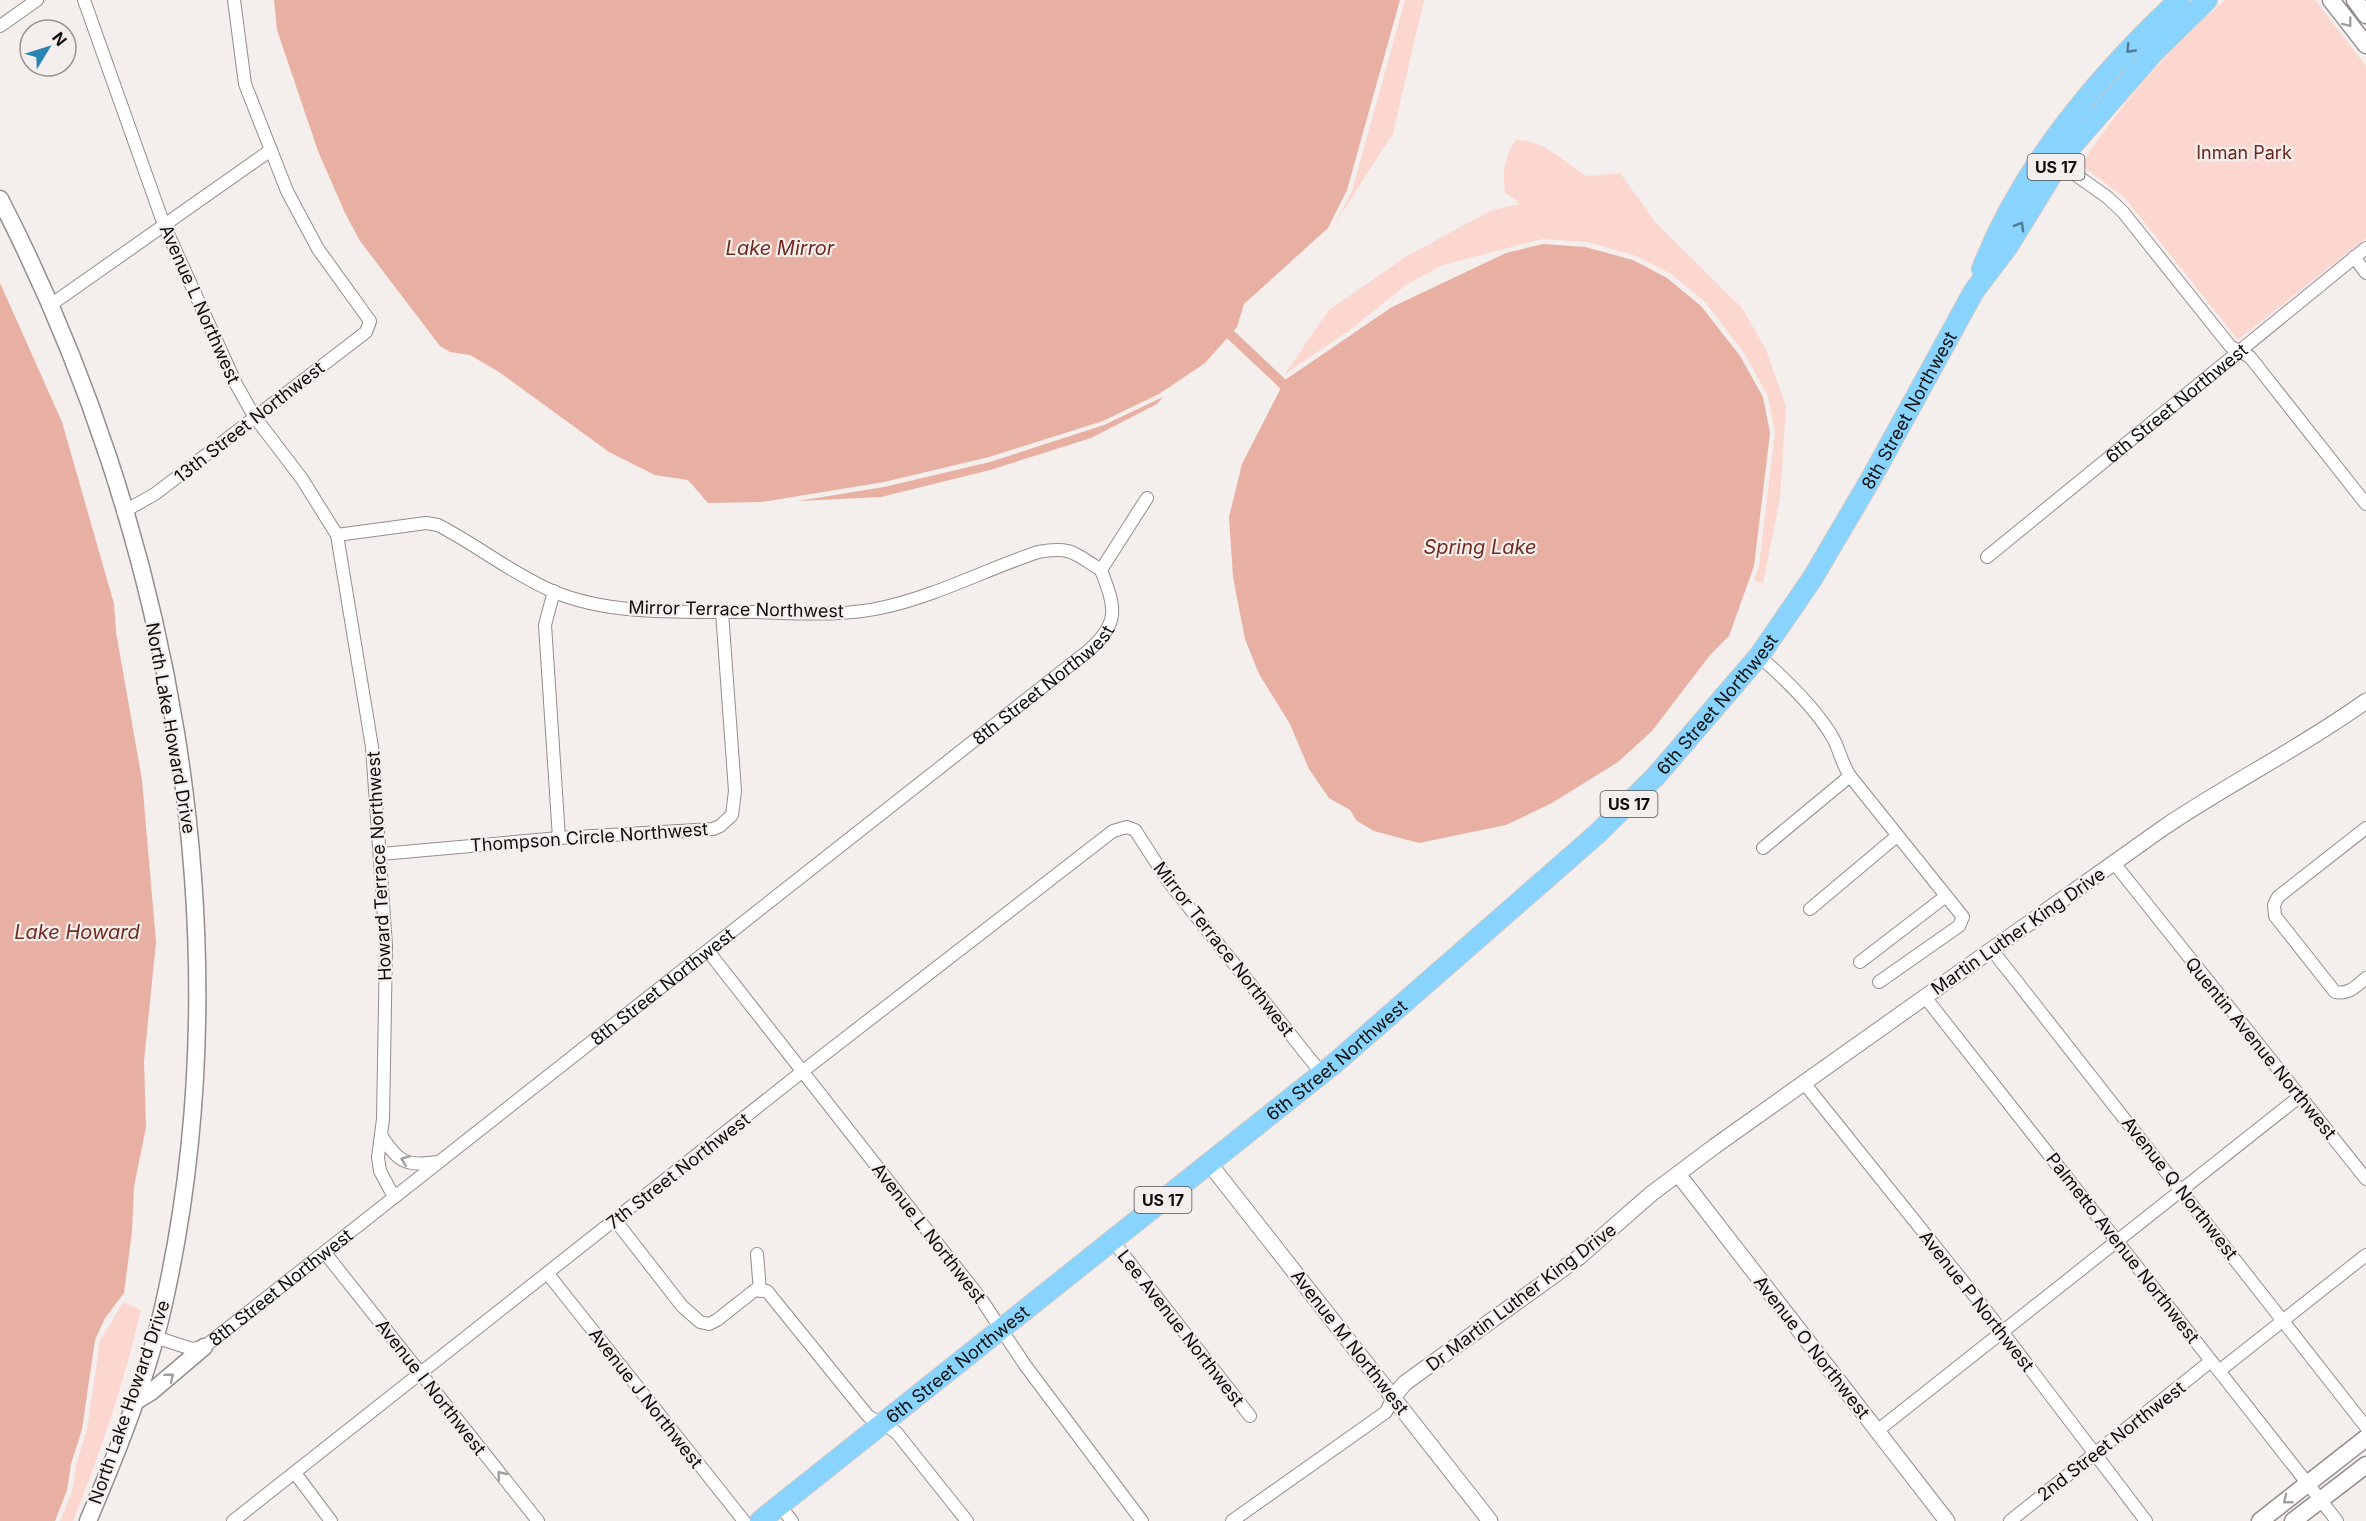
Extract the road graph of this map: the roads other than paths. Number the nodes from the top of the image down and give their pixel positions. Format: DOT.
graph roads {
  1 [pos="37,0"];
  2 [pos="84,0"];
  3 [pos="234,0"];
  4 [pos="2179,0"];
  5 [pos="2207,0"];
  6 [pos="2331,0"];
  7 [pos="2355,0"];
  8 [pos="2366,15"];
  9 [pos="0,26"];
  10 [pos="2366,45"];
  11 [pos="2104,77"];
  12 [pos="271,150"];
  13 [pos="2061,159"];
  14 [pos="0,199"];
  15 [pos="164,225"];
  16 [pos="2366,248"];
  17 [pos="2354,257"];
  18 [pos="2366,273"];
  19 [pos="1974,291"];
  20 [pos="49,306"];
  21 [pos="2240,351"];
  22 [pos="254,416"];
  23 [pos="1146,498"];
  24 [pos="2366,504"];
  25 [pos="123,512"];
  26 [pos="1843,528"];
  27 [pos="337,535"];
  28 [pos="1987,557"];
  29 [pos="1101,570"];
  30 [pos="554,591"];
  31 [pos="722,612"];
  32 [pos="1759,656"];
  33 [pos="2366,701"];
  34 [pos="1850,776"];
  35 [pos="1127,827"];
  36 [pos="2366,828"];
  37 [pos="1897,836"];
  38 [pos="559,838"];
  39 [pos="1763,848"];
  40 [pos="381,854"];
  41 [pos="2114,863"];
  42 [pos="1946,897"];
  43 [pos="1810,909"];
  44 [pos="1992,950"];
  45 [pos="708,951"];
  46 [pos="1860,962"];
  47 [pos="2366,978"];
  48 [pos="1879,982"];
  49 [pos="1925,997"];
  50 [pos="803,1071"];
  51 [pos="1322,1074"];
  52 [pos="1804,1083"];
  53 [pos="2299,1097"];
  54 [pos="381,1136"];
  55 [pos="439,1162"];
  56 [pos="1209,1163"];
  57 [pos="1677,1174"];
  58 [pos="2366,1179"];
  59 [pos="2180,1190"];
  60 [pos="394,1197"];
  61 [pos="615,1220"];
  62 [pos="1112,1240"];
  63 [pos="2117,1240"];
  64 [pos="325,1253"];
  65 [pos="757,1254"];
  66 [pos="2366,1255"];
  67 [pos="548,1274"];
  68 [pos="760,1291"];
  69 [pos="2283,1320"];
  70 [pos="1001,1329"];
  71 [pos="2002,1331"];
  72 [pos="155,1337"];
  73 [pos="204,1347"];
  74 [pos="2215,1366"];
  75 [pos="422,1374"];
  76 [pos="1393,1397"];
  77 [pos="133,1403"];
  78 [pos="1250,1416"];
  79 [pos="883,1423"];
  80 [pos="2366,1427"];
  81 [pos="1877,1431"];
  82 [pos="2366,1438"];
  83 [pos="2095,1455"];
  84 [pos="2366,1465"];
  85 [pos="295,1473"];
  86 [pos="2308,1484"];
  87 [pos="2320,1500"];
  88 [pos="779,1505"];
  89 [pos="88,1521"];
  90 [pos="233,1521"];
  91 [pos="331,1521"];
  92 [pos="538,1521"];
  93 [pos="744,1521"];
  94 [pos="759,1521"];
  95 [pos="792,1521"];
  96 [pos="968,1521"];
  97 [pos="1142,1521"];
  98 [pos="1232,1521"];
  99 [pos="1490,1521"];
  100 [pos="1947,1521"];
  101 [pos="2010,1521"];
  102 [pos="2146,1521"];
  103 [pos="2260,1521"];
  104 [pos="2293,1521"];
  105 [pos="2337,1521"];
  1 -- 9 [label="street"];
  2 -- 15 [label="street, Avenue L Northwest"];
  3 -- 12 [label="street"];
  4 -- 11 [label="highway, 8th Street Northwest / US 17, one-way"];
  5 -- 13 [label="highway, 8th Street Northwest / US 17"];
  6 -- 10 [label="main road, one-way"];
  7 -- 8 [label="main road"];
  11 -- 13 [label="highway"];
  11 -- 19 [label="highway, 8th Street Northwest / US 17"];
  12 -- 15 [label="street"];
  12 -- 22 [label="street, 13th Street Northwest"];
  19 -- 13 [label="highway, 8th Street Northwest / US 17, one-way"];
  13 -- 21 [label="street"];
  14 -- 20 [label="main road, North Lake Howard Drive"];
  15 -- 20 [label="street"];
  15 -- 22 [label="street, Avenue L Northwest"];
  16 -- 17 [label="street, 6th Street Northwest"];
  17 -- 18 [label="street"];
  17 -- 21 [label="street, 6th Street Northwest"];
  19 -- 26 [label="highway, 8th Street Northwest / US 17"];
  20 -- 25 [label="main road, North Lake Howard Drive"];
  21 -- 24 [label="street"];
  21 -- 28 [label="street, 6th Street Northwest"];
  22 -- 25 [label="street, 13th Street Northwest"];
  22 -- 27 [label="street, Avenue L Northwest"];
  23 -- 29 [label="street"];
  25 -- 72 [label="main road, North Lake Howard Drive"];
  26 -- 32 [label="highway, 6th Street Northwest / US 17"];
  27 -- 30 [label="street, Mirror Terrace Northwest"];
  27 -- 40 [label="street, Howard Terrace Northwest"];
  29 -- 31 [label="street, Mirror Terrace Northwest"];
  29 -- 45 [label="street, 8th Street Northwest"];
  30 -- 31 [label="street, Mirror Terrace Northwest"];
  30 -- 38 [label="street"];
  31 -- 38 [label="street, Thompson Circle Northwest"];
  32 -- 34 [label="street"];
  32 -- 51 [label="highway, 6th Street Northwest / US 17"];
  33 -- 41 [label="street, Martin Luther King Drive"];
  34 -- 37 [label="street"];
  34 -- 39 [label="street"];
  35 -- 50 [label="street, 7th Street Northwest"];
  35 -- 51 [label="street, Mirror Terrace Northwest"];
  36 -- 47 [label="street"];
  37 -- 42 [label="street"];
  37 -- 43 [label="street"];
  38 -- 40 [label="street, Thompson Circle Northwest"];
  40 -- 54 [label="street, Howard Terrace Northwest"];
  41 -- 44 [label="street, Martin Luther King Drive"];
  41 -- 53 [label="street, Quentin Avenue Northwest"];
  42 -- 46 [label="street"];
  42 -- 48 [label="street"];
  44 -- 49 [label="street, Martin Luther King Drive"];
  44 -- 59 [label="street, Avenue Q Northwest"];
  45 -- 50 [label="street, Avenue L Northwest"];
  45 -- 55 [label="street, 8th Street Northwest"];
  49 -- 52 [label="street, Martin Luther King Drive"];
  49 -- 63 [label="street, Palmetto Avenue Northwest"];
  50 -- 61 [label="street, 7th Street Northwest"];
  50 -- 70 [label="street, Avenue L Northwest"];
  51 -- 56 [label="highway, 6th Street Northwest / US 17"];
  52 -- 57 [label="street, Martin Luther King Drive"];
  52 -- 71 [label="street, Avenue P Northwest"];
  53 -- 58 [label="street, Quentin Avenue Northwest"];
  53 -- 59 [label="street"];
  55 -- 54 [label="street, one-way"];
  54 -- 60 [label="street, Howard Terrace Northwest"];
  55 -- 60 [label="street, 8th Street Northwest"];
  56 -- 62 [label="highway, 6th Street Northwest / US 17"];
  56 -- 76 [label="street, Avenue M Northwest"];
  57 -- 76 [label="street, Dr Martin Luther King Drive"];
  57 -- 81 [label="street, Avenue O Northwest"];
  59 -- 63 [label="street"];
  59 -- 69 [label="street, Avenue Q Northwest"];
  60 -- 64 [label="street, 8th Street Northwest"];
  61 -- 67 [label="street, 7th Street Northwest"];
  61 -- 68 [label="street"];
  62 -- 70 [label="highway, 6th Street Northwest / US 17"];
  62 -- 78 [label="street, Lee Avenue Northwest"];
  63 -- 71 [label="street"];
  63 -- 74 [label="street, Palmetto Avenue Northwest"];
  64 -- 73 [label="street, 8th Street Northwest"];
  64 -- 75 [label="street, Avenue I Northwest"];
  65 -- 68 [label="street"];
  66 -- 69 [label="street, 2nd Street Northwest"];
  67 -- 75 [label="street, 7th Street Northwest"];
  67 -- 93 [label="street, Avenue J Northwest"];
  68 -- 79 [label="street"];
  69 -- 74 [label="street, 2nd Street Northwest"];
  69 -- 80 [label="street, Avenue Q Northwest"];
  70 -- 79 [label="highway, 6th Street Northwest / US 17"];
  70 -- 97 [label="street, Avenue L Northwest"];
  71 -- 81 [label="street"];
  71 -- 83 [label="street, Avenue P Northwest"];
  72 -- 73 [label="street, 8th Street Northwest"];
  72 -- 77 [label="main road, North Lake Howard Drive"];
  77 -- 73 [label="main road, one-way"];
  74 -- 83 [label="street, 2nd Street Northwest"];
  74 -- 86 [label="street, Palmetto Avenue Northwest"];
  75 -- 85 [label="street, 7th Street Northwest"];
  92 -- 75 [label="street, Avenue I Northwest, one-way"];
  76 -- 98 [label="street"];
  76 -- 99 [label="street, Avenue M Northwest"];
  77 -- 89 [label="main road, North Lake Howard Drive"];
  79 -- 88 [label="highway, 6th Street Northwest / US 17"];
  79 -- 96 [label="street"];
  81 -- 100 [label="street, Avenue O Northwest"];
  82 -- 86 [label="main road"];
  83 -- 101 [label="street, 2nd Street Northwest"];
  83 -- 102 [label="street, Avenue P Northwest"];
  84 -- 87 [label="main road"];
  85 -- 90 [label="street, 7th Street Northwest"];
  85 -- 91 [label="street"];
  86 -- 87 [label="street, Palmetto Avenue Northwest"];
  86 -- 103 [label="main road, one-way"];
  87 -- 104 [label="main road"];
  87 -- 105 [label="street, Palmetto Avenue Northwest"];
  88 -- 94 [label="highway, 6th Street Northwest / US 17"];
  88 -- 95 [label="street"];
}
